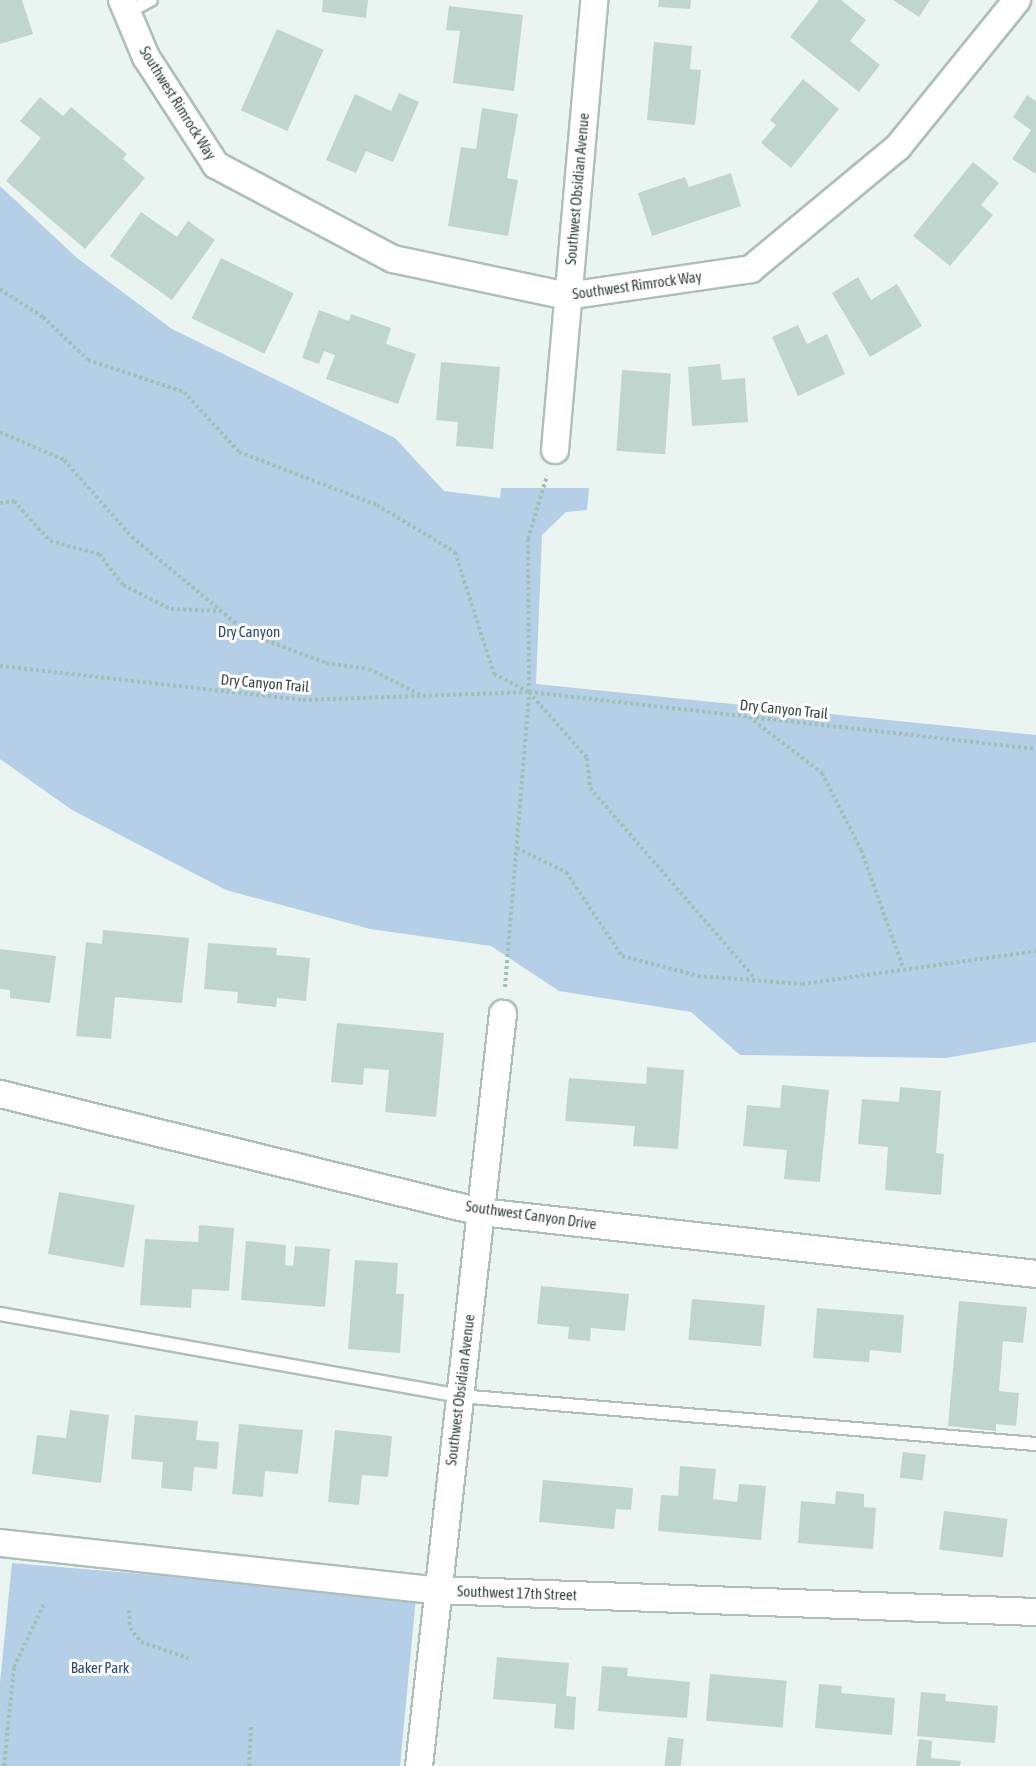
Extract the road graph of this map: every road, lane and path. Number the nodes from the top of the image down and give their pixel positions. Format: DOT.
graph roads {
  1 [pos="151,0"];
  2 [pos="594,0"];
  3 [pos="1017,0"];
  4 [pos="125,6"];
  5 [pos="0,289"];
  6 [pos="567,296"];
  7 [pos="0,432"];
  8 [pos="555,450"];
  9 [pos="0,503"];
  10 [pos="222,611"];
  11 [pos="0,666"];
  12 [pos="529,692"];
  13 [pos="422,696"];
  14 [pos="747,717"];
  15 [pos="1036,749"];
  16 [pos="517,848"];
  17 [pos="1036,951"];
  18 [pos="903,967"];
  19 [pos="754,977"];
  20 [pos="503,1014"];
  21 [pos="0,1094"];
  22 [pos="481,1212"];
  23 [pos="1036,1274"];
  24 [pos="0,1314"];
  25 [pos="459,1396"];
  26 [pos="1036,1444"];
  27 [pos="0,1543"];
  28 [pos="436,1590"];
  29 [pos="45,1602"];
  30 [pos="129,1610"];
  31 [pos="1036,1612"];
  32 [pos="188,1658"];
  33 [pos="251,1725"];
  34 [pos="4,1766"];
  35 [pos="249,1766"];
  36 [pos="419,1766"];
  1 -- 4 [label="lane"];
  2 -- 6 [label="street, Southwest Obsidian Avenue"];
  3 -- 6 [label="street, Southwest Rimrock Way"];
  4 -- 6 [label="street, Southwest Rimrock Way"];
  5 -- 12 [label="path"];
  6 -- 8 [label="street, Southwest Obsidian Avenue"];
  7 -- 10 [label="path"];
  8 -- 12 [label="path"];
  9 -- 10 [label="path"];
  10 -- 13 [label="path"];
  11 -- 13 [label="path, Dry Canyon Trail"];
  12 -- 13 [label="path, Dry Canyon Trail"];
  12 -- 14 [label="path, Dry Canyon Trail"];
  12 -- 16 [label="path"];
  12 -- 19 [label="path"];
  14 -- 15 [label="path, Dry Canyon Trail"];
  14 -- 18 [label="path"];
  16 -- 19 [label="path"];
  16 -- 20 [label="path"];
  17 -- 18 [label="path"];
  18 -- 19 [label="path"];
  20 -- 22 [label="street, Southwest Obsidian Avenue"];
  21 -- 22 [label="street, Southwest Canyon Drive"];
  22 -- 23 [label="street, Southwest Canyon Drive"];
  22 -- 25 [label="street, Southwest Obsidian Avenue"];
  24 -- 25 [label="lane"];
  25 -- 26 [label="lane"];
  25 -- 28 [label="street, Southwest Obsidian Avenue"];
  27 -- 28 [label="street, Southwest 17th Street"];
  28 -- 31 [label="street, Southwest 17th Street"];
  28 -- 36 [label="street, Southwest Obsidian Avenue"];
  29 -- 34 [label="path"];
  30 -- 32 [label="path"];
  33 -- 35 [label="path"];
}
